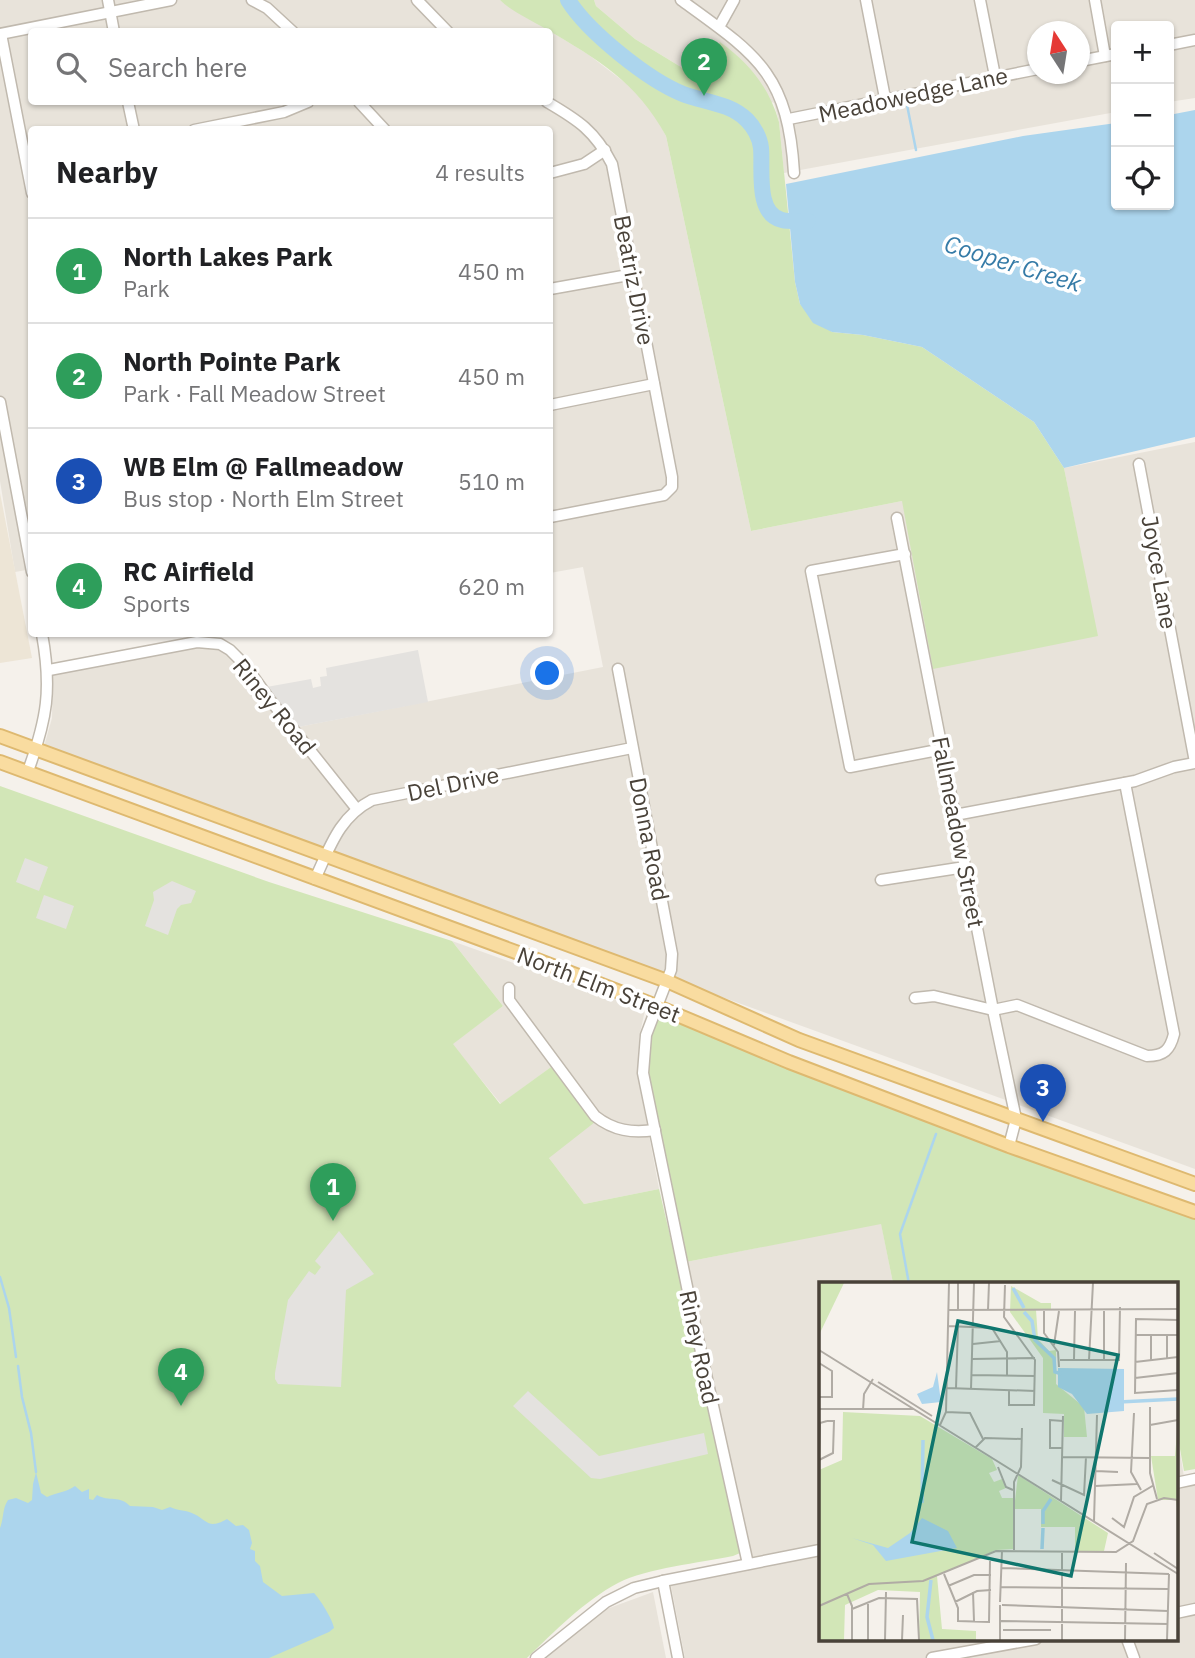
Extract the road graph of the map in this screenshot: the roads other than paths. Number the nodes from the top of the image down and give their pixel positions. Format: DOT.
graph roads {
  1 [pos="171,0"];
  2 [pos="252,0"];
  3 [pos="417,0"];
  4 [pos="681,0"];
  5 [pos="734,0"];
  6 [pos="866,0"];
  7 [pos="980,0"];
  8 [pos="1095,0"];
  9 [pos="109,5"];
  10 [pos="719,27"];
  11 [pos="113,28"];
  12 [pos="289,28"];
  13 [pos="444,28"];
  14 [pos="1,34"];
  15 [pos="1195,40"];
  16 [pos="1174,44"];
  17 [pos="1111,55"];
  18 [pos="1105,56"];
  19 [pos="1090,59"];
  20 [pos="1027,71"];
  21 [pos="995,76"];
  22 [pos="885,98"];
  23 [pos="129,105"];
  24 [pos="301,105"];
  25 [pos="362,105"];
  26 [pos="552,105"];
  27 [pos="789,119"];
  28 [pos="133,126"];
  29 [pos="214,126"];
  30 [pos="381,126"];
  31 [pos="605,150"];
  32 [pos="28,172"];
  33 [pos="553,172"];
  34 [pos="794,173"];
  35 [pos="634,274"];
  36 [pos="553,288"];
  37 [pos="654,384"];
  38 [pos="0,402"];
  39 [pos="553,404"];
  40 [pos="1139,464"];
  41 [pos="553,516"];
  42 [pos="897,518"];
  43 [pos="28,539"];
  44 [pos="905,554"];
  45 [pos="43,637"];
  46 [pos="618,669"];
  47 [pos="49,670"];
  48 [pos="0,736"];
  49 [pos="632,748"];
  50 [pos="943,749"];
  51 [pos="36,750"];
  52 [pos="0,762"];
  53 [pos="1195,762"];
  54 [pos="28,771"];
  55 [pos="1125,783"];
  56 [pos="356,808"];
  57 [pos="955,815"];
  58 [pos="326,855"];
  59 [pos="965,867"];
  60 [pos="315,879"];
  61 [pos="881,880"];
  62 [pos="667,981"];
  63 [pos="509,988"];
  64 [pos="915,998"];
  65 [pos="656,1006"];
  66 [pos="993,1010"];
  67 [pos="1016,1119"];
  68 [pos="655,1130"];
  69 [pos="1009,1146"];
  70 [pos="1195,1184"];
  71 [pos="1195,1212"];
  72 [pos="819,1550"];
  73 [pos="748,1564"];
  74 [pos="663,1581"];
  75 [pos="1031,1640"];
  76 [pos="1127,1640"];
  77 [pos="536,1658"];
  78 [pos="678,1658"];
  79 [pos="932,1658"];
  80 [pos="1135,1658"];
  1 -- 9 [label="street"];
  2 -- 12 [label="street"];
  3 -- 13 [label="street"];
  4 -- 10 [label="street"];
  5 -- 10 [label="street"];
  6 -- 22 [label="street"];
  7 -- 21 [label="street"];
  8 -- 18 [label="street"];
  9 -- 11 [label="street"];
  9 -- 14 [label="street"];
  10 -- 27 [label="street"];
  14 -- 32 [label="street"];
  15 -- 16 [label="street"];
  17 -- 18 [label="street"];
  18 -- 19 [label="street"];
  20 -- 21 [label="street, Meadowedge Lane"];
  21 -- 22 [label="street, Meadowedge Lane"];
  22 -- 27 [label="street, Meadowedge Lane"];
  23 -- 28 [label="street"];
  24 -- 29 [label="street"];
  25 -- 30 [label="street"];
  26 -- 31 [label="street, Beatriz Drive"];
  27 -- 34 [label="street"];
  31 -- 33 [label="street"];
  31 -- 35 [label="street, Beatriz Drive"];
  35 -- 36 [label="street"];
  35 -- 37 [label="street, Beatriz Drive"];
  37 -- 39 [label="street"];
  37 -- 41 [label="street, Beatriz Drive"];
  38 -- 43 [label="street"];
  40 -- 53 [label="street, Joyce Lane"];
  42 -- 44 [label="street, Fallmeadow Street"];
  44 -- 50 [label="street, Fallmeadow Street"];
  44 -- 50 [label="street"];
  45 -- 47 [label="street"];
  46 -- 49 [label="street, Donna Road"];
  47 -- 51 [label="street"];
  47 -- 56 [label="street, Riney Road"];
  48 -- 51 [label="main road, North Elm Street"];
  49 -- 56 [label="street, Del Drive"];
  49 -- 62 [label="street, Donna Road"];
  50 -- 57 [label="street, Fallmeadow Street"];
  51 -- 54 [label="street"];
  51 -- 58 [label="main road, North Elm Street"];
  52 -- 54 [label="main road, North Elm Street"];
  53 -- 55 [label="street"];
  54 -- 60 [label="main road, North Elm Street"];
  55 -- 57 [label="street"];
  55 -- 66 [label="street"];
  56 -- 58 [label="street"];
  57 -- 59 [label="street, Fallmeadow Street"];
  58 -- 60 [label="street"];
  58 -- 62 [label="main road, North Elm Street"];
  59 -- 61 [label="street"];
  59 -- 66 [label="street, Fallmeadow Street"];
  60 -- 65 [label="main road, North Elm Street"];
  62 -- 65 [label="street, Donna Road"];
  62 -- 67 [label="main road, North Elm Street"];
  63 -- 68 [label="street"];
  64 -- 66 [label="street"];
  65 -- 68 [label="street, Riney Road"];
  65 -- 69 [label="main road, North Elm Street"];
  66 -- 67 [label="street, Fallmeadow Street"];
  67 -- 69 [label="street, Fallmeadow Street"];
  67 -- 70 [label="main road, North Elm Street"];
  68 -- 73 [label="street, Riney Road"];
  69 -- 71 [label="main road, North Elm Street"];
  72 -- 73 [label="street"];
  73 -- 74 [label="street"];
  74 -- 77 [label="street"];
  74 -- 78 [label="street"];
  75 -- 79 [label="street"];
  76 -- 80 [label="street"];
}
